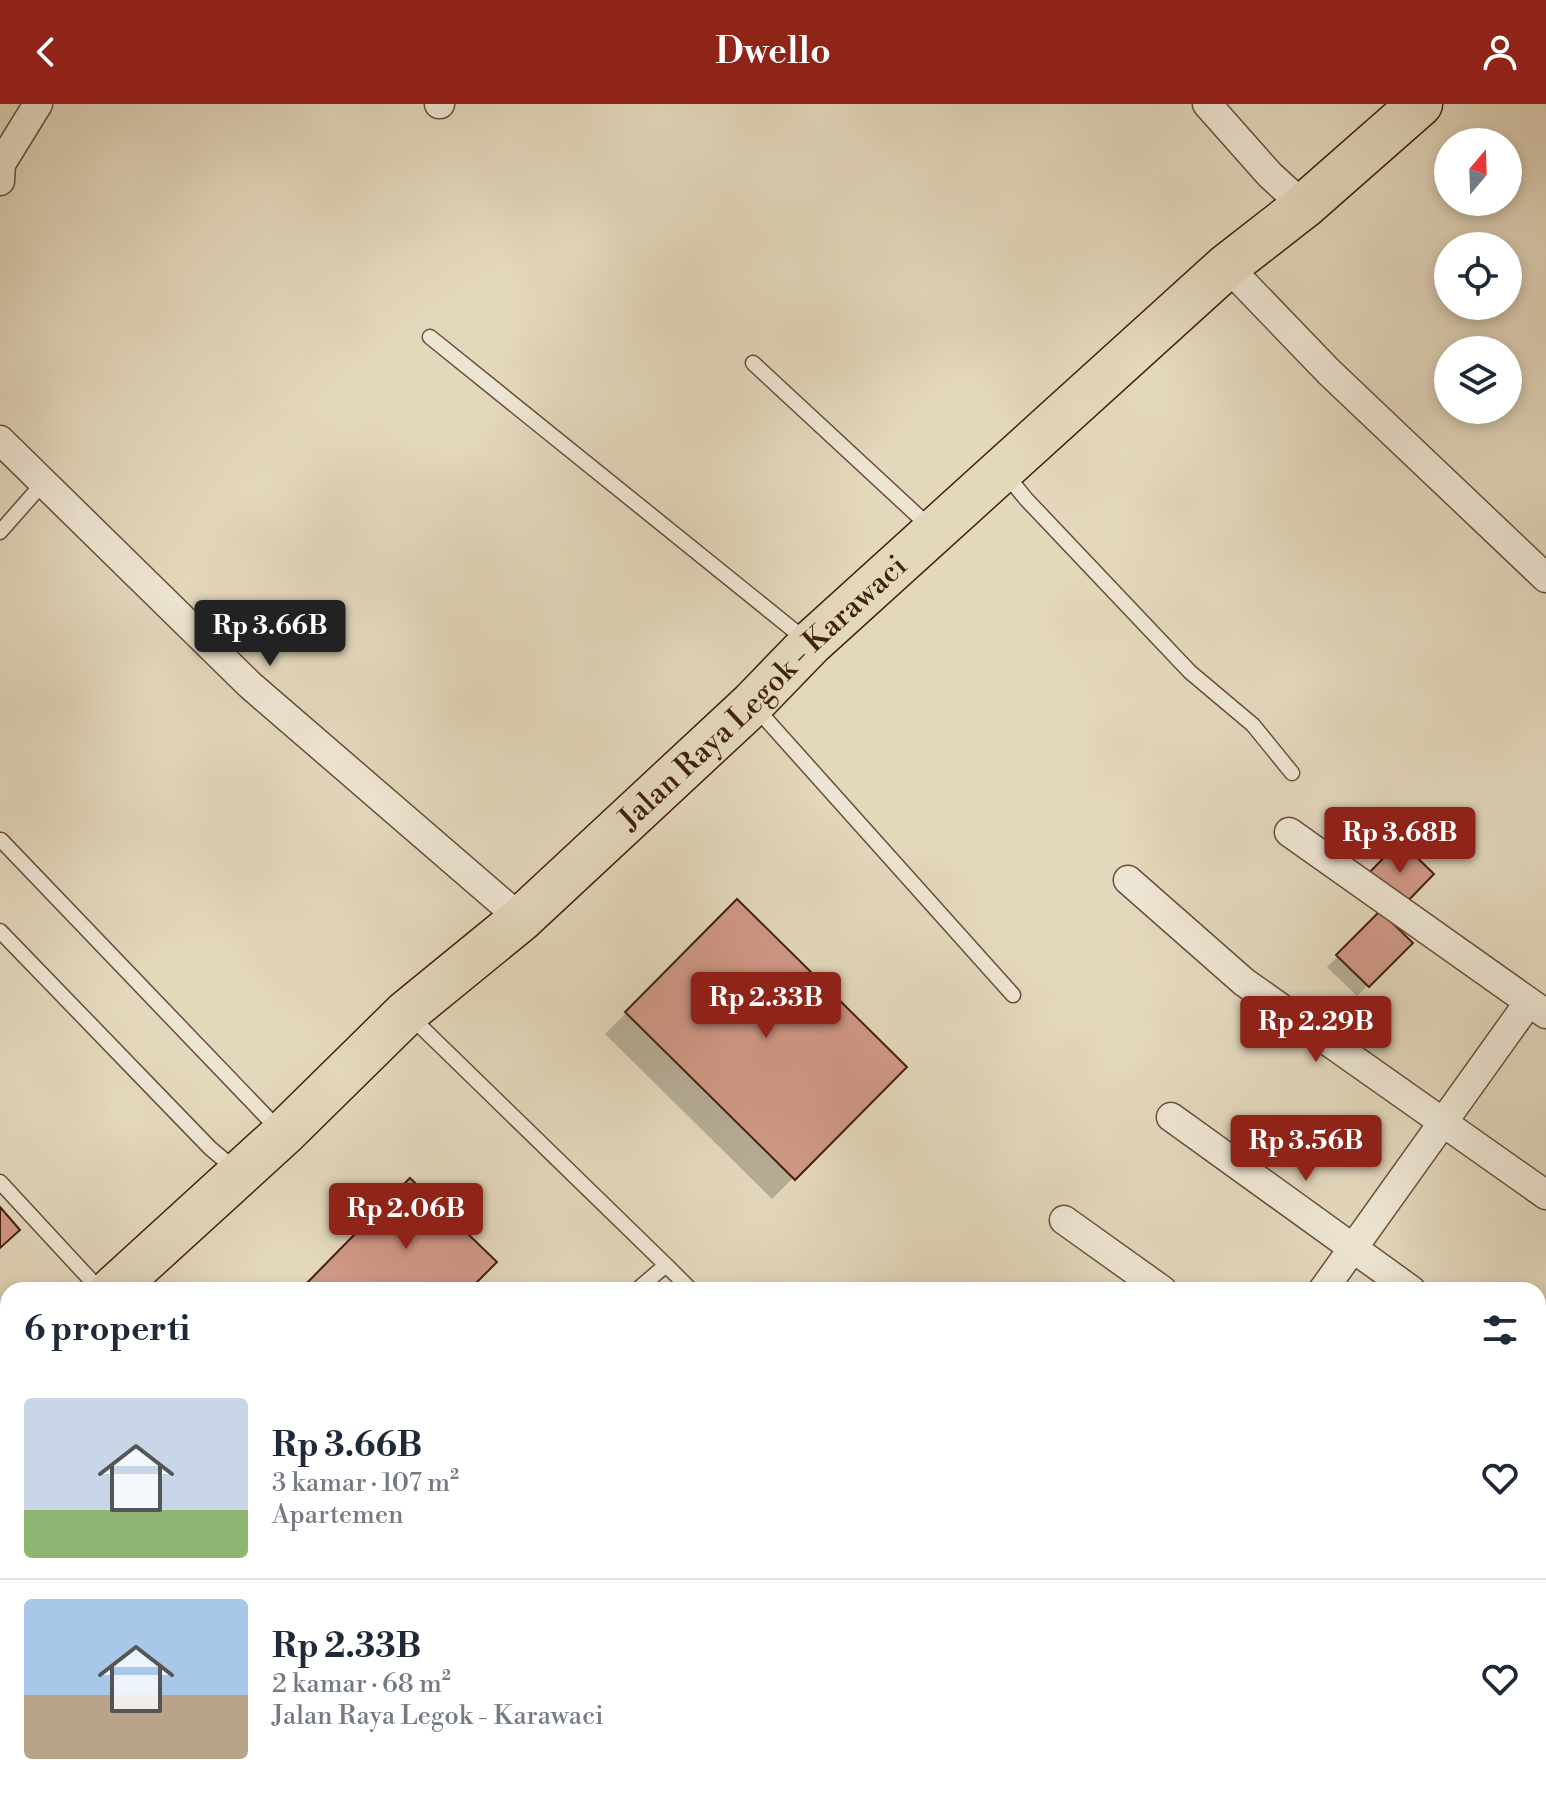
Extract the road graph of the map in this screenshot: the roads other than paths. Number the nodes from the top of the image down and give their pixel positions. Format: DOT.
graph roads {
  1 [pos="38,104"];
  2 [pos="1207,104"];
  3 [pos="1420,104"];
  4 [pos="0,181"];
  5 [pos="1304,206"];
  6 [pos="1227,266"];
  7 [pos="430,337"];
  8 [pos="753,363"];
  9 [pos="0,440"];
  10 [pos="1004,471"];
  11 [pos="44,482"];
  12 [pos="935,531"];
  13 [pos="0,532"];
  14 [pos="1546,578"];
  15 [pos="811,643"];
  16 [pos="752,704"];
  17 [pos="1292,773"];
  18 [pos="1289,832"];
  19 [pos="1,840"];
  20 [pos="1128,880"];
  21 [pos="521,919"];
  22 [pos="0,931"];
  23 [pos="1013,995"];
  24 [pos="1537,1008"];
  25 [pos="406,1013"];
  26 [pos="1171,1117"];
  27 [pos="1443,1122"];
  28 [pos="283,1134"];
  29 [pos="240,1174"];
  30 [pos="0,1182"];
  31 [pos="1546,1195"];
  32 [pos="1064,1220"];
  33 [pos="1353,1248"];
  34 [pos="666,1265"];
  35 [pos="93,1282"];
  36 [pos="121,1282"];
  37 [pos="646,1282"];
  38 [pos="683,1282"];
  39 [pos="1151,1282"];
  40 [pos="1329,1282"];
  41 [pos="1400,1282"];
  1 -- 4 [label="street"];
  2 -- 5 [label="street"];
  3 -- 5 [label="main road, Jalan Raya Legok - Karawaci"];
  5 -- 6 [label="main road, Jalan Raya Legok - Karawaci"];
  6 -- 10 [label="main road, Jalan Raya Legok - Karawaci"];
  6 -- 14 [label="street"];
  7 -- 15 [label="lane"];
  8 -- 12 [label="lane"];
  9 -- 11 [label="street"];
  10 -- 12 [label="main road, Jalan Raya Legok - Karawaci"];
  10 -- 17 [label="lane"];
  11 -- 13 [label="lane"];
  11 -- 21 [label="street"];
  12 -- 15 [label="main road, Jalan Raya Legok - Karawaci"];
  15 -- 16 [label="main road, Jalan Raya Legok - Karawaci"];
  16 -- 21 [label="main road, Jalan Raya Legok - Karawaci"];
  16 -- 23 [label="lane"];
  18 -- 24 [label="street"];
  19 -- 28 [label="lane"];
  20 -- 27 [label="street"];
  21 -- 25 [label="main road, Jalan Raya Legok - Karawaci"];
  22 -- 29 [label="lane"];
  24 -- 27 [label="street"];
  25 -- 28 [label="main road, Jalan Raya Legok - Karawaci"];
  25 -- 34 [label="lane"];
  26 -- 33 [label="street"];
  27 -- 31 [label="street"];
  27 -- 33 [label="street"];
  28 -- 29 [label="main road, Jalan Raya Legok - Karawaci"];
  29 -- 36 [label="main road, Jalan Raya Legok - Karawaci"];
  30 -- 35 [label="lane"];
  32 -- 39 [label="street"];
  33 -- 40 [label="street"];
  33 -- 41 [label="street"];
  34 -- 37 [label="lane"];
  34 -- 38 [label="lane"];
}
